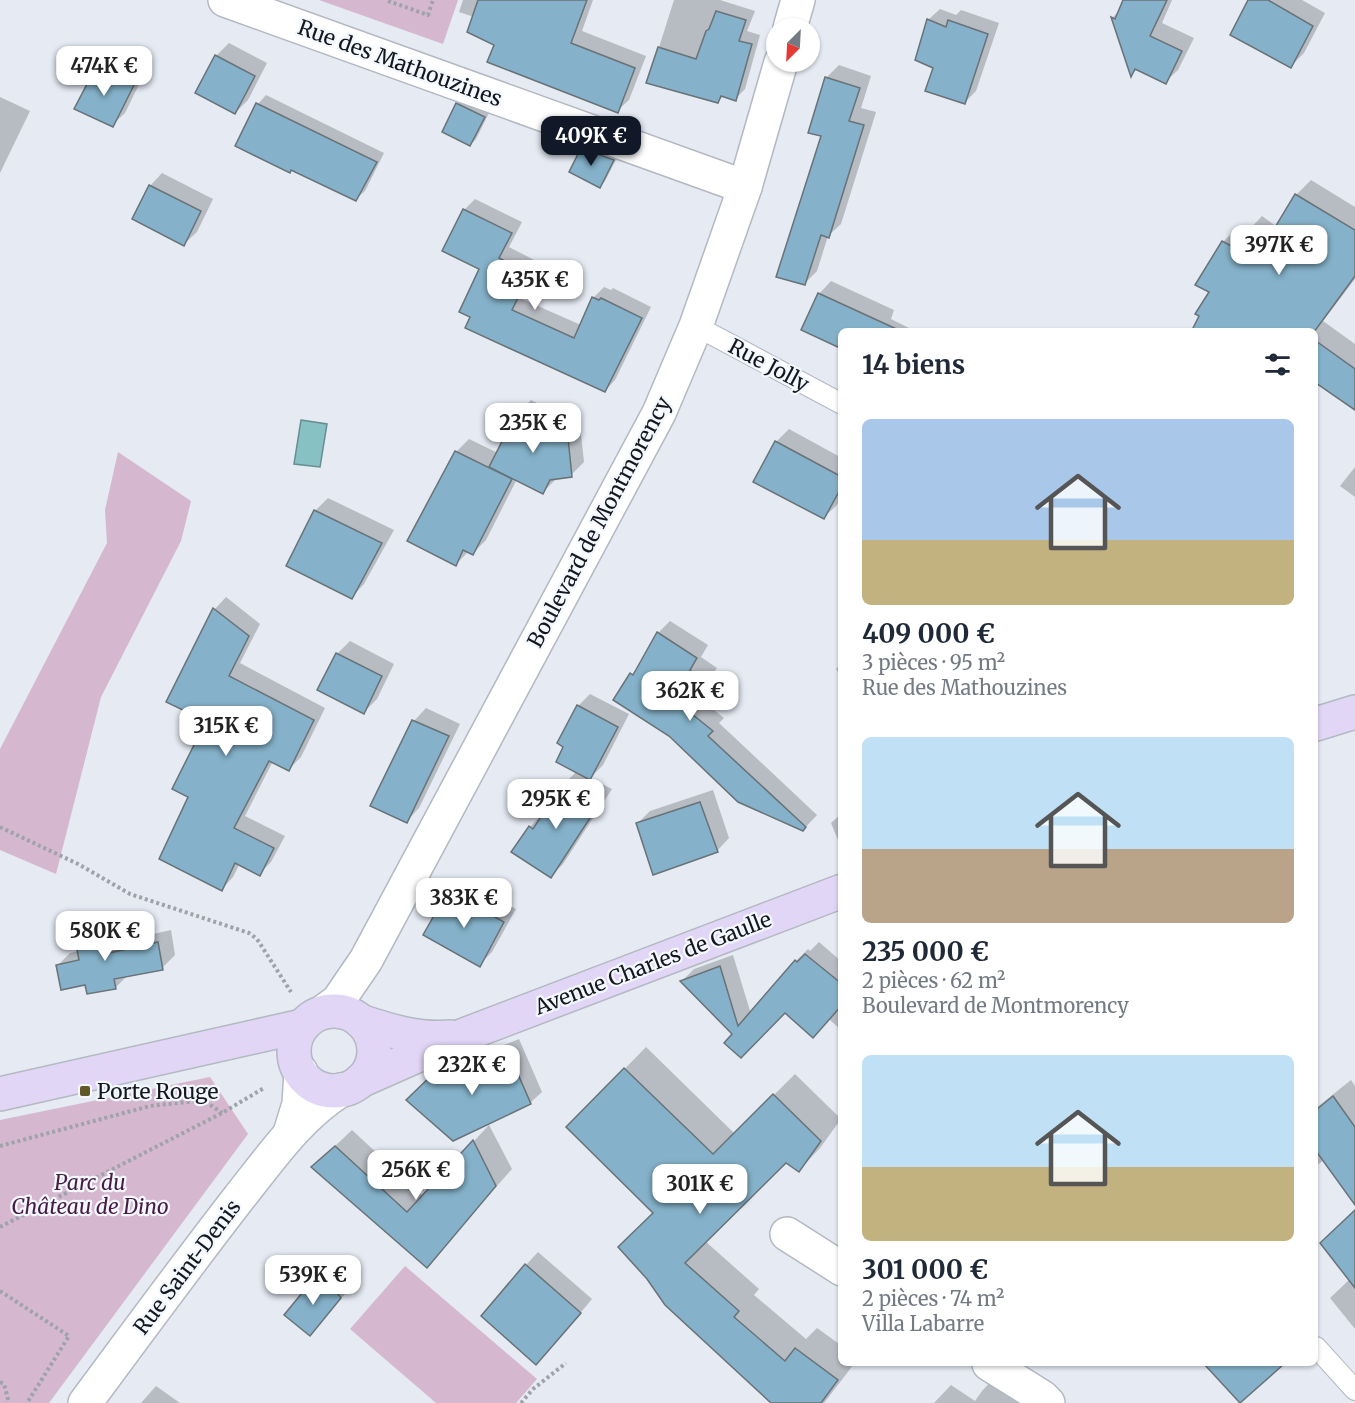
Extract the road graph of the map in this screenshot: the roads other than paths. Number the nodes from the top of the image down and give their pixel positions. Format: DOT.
graph roads {
  1 [pos="225,0"];
  2 [pos="798,0"];
  3 [pos="793,18"];
  4 [pos="778,72"];
  5 [pos="745,187"];
  6 [pos="696,326"];
  7 [pos="838,402"];
  8 [pos="1355,712"];
  9 [pos="1318,723"];
  10 [pos="838,893"];
  11 [pos="366,960"];
  12 [pos="311,1019"];
  13 [pos="359,1020"];
  14 [pos="464,1035"];
  15 [pos="237,1042"];
  16 [pos="299,1070"];
  17 [pos="350,1085"];
  18 [pos="0,1094"];
  19 [pos="290,1133"];
  20 [pos="787,1234"];
  21 [pos="838,1266"];
  22 [pos="1318,1349"];
  23 [pos="992,1366"];
  24 [pos="1355,1390"];
  25 [pos="85,1403"];
  26 [pos="1048,1403"];
  1 -- 5 [label="street, Rue des Mathouzines"];
  2 -- 3 [label="street"];
  4 -- 5 [label="street, Boulevard de Montmorency"];
  5 -- 6 [label="street, Boulevard de Montmorency"];
  6 -- 7 [label="lane, Rue Jolly"];
  6 -- 11 [label="street, Boulevard de Montmorency"];
  8 -- 9 [label="main road"];
  10 -- 14 [label="main road, Avenue Charles de Gaulle"];
  11 -- 12 [label="street, Boulevard de Montmorency"];
  11 -- 13 [label="street, Boulevard de Montmorency"];
  12 -- 13 [label="main road"];
  12 -- 15 [label="main road"];
  12 -- 16 [label="main road"];
  13 -- 14 [label="main road, Avenue Charles de Gaulle"];
  13 -- 17 [label="main road"];
  14 -- 17 [label="main road, Avenue Charles de Gaulle"];
  15 -- 16 [label="main road"];
  15 -- 18 [label="main road"];
  16 -- 17 [label="main road"];
  16 -- 19 [label="street, Rue Saint-Denis"];
  17 -- 19 [label="street, Rue Saint-Denis"];
  19 -- 25 [label="street, Rue Saint-Denis"];
  20 -- 21 [label="street"];
  22 -- 24 [label="lane"];
  23 -- 26 [label="street"];
}
